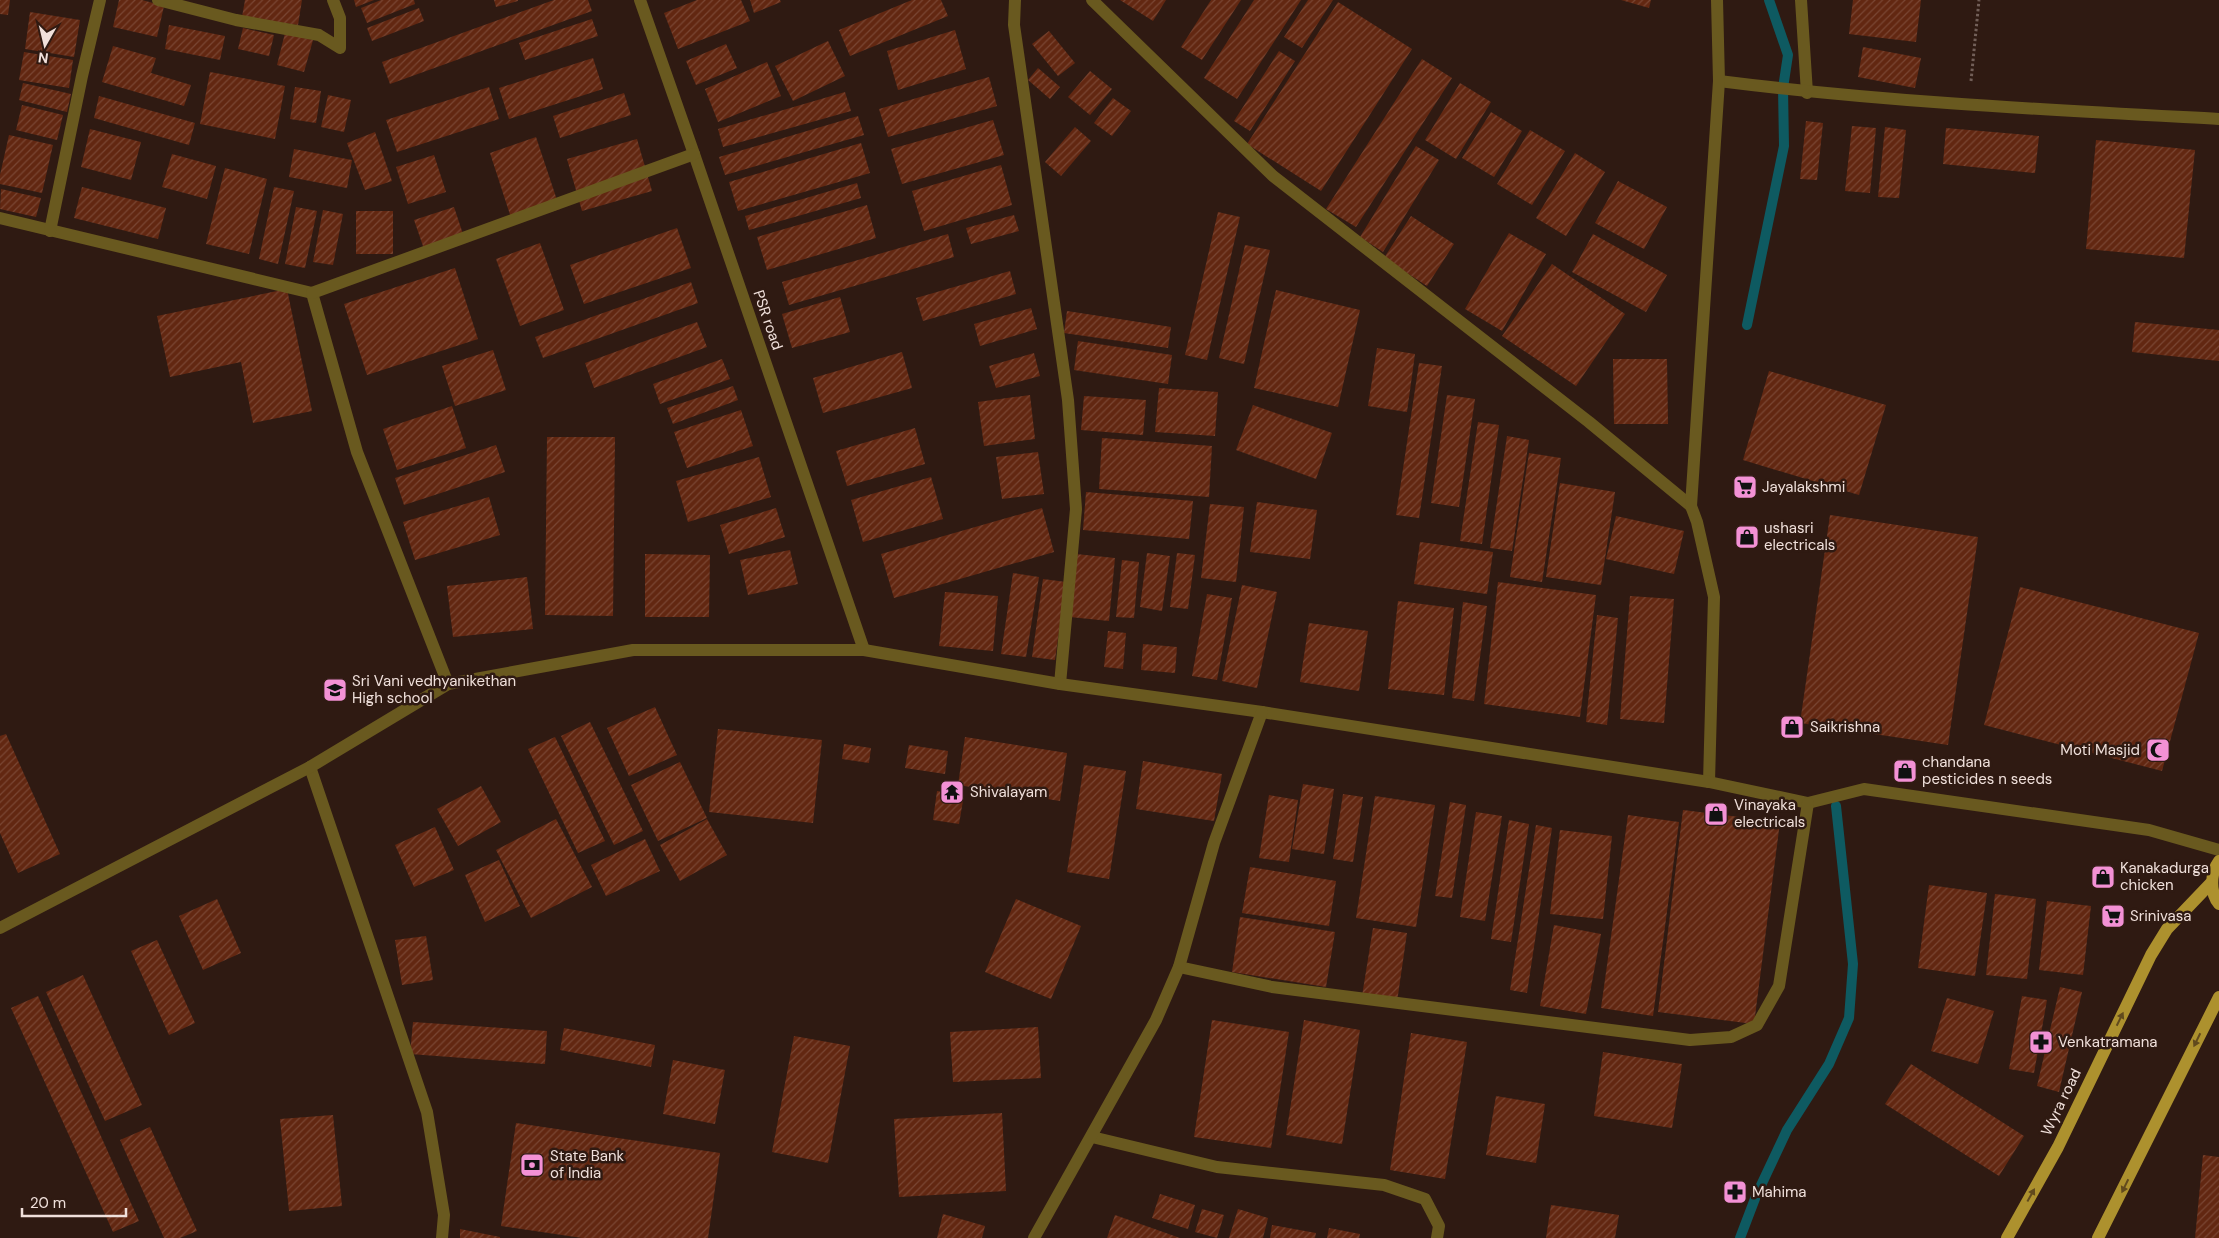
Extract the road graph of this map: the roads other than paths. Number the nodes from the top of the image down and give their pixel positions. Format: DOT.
graph roads {
  1 [pos="100,0"];
  2 [pos="158,0"];
  3 [pos="333,0"];
  4 [pos="640,0"];
  5 [pos="1015,0"];
  6 [pos="1092,0"];
  7 [pos="1717,0"];
  8 [pos="1801,0"];
  9 [pos="1719,82"];
  10 [pos="1807,93"];
  11 [pos="2219,119"];
  12 [pos="694,154"];
  13 [pos="0,218"];
  14 [pos="50,230"];
  15 [pos="312,294"];
  16 [pos="1691,506"];
  17 [pos="864,650"];
  18 [pos="448,684"];
  19 [pos="1060,684"];
  20 [pos="1262,712"];
  21 [pos="310,767"];
  22 [pos="1709,782"];
  23 [pos="1808,803"];
  24 [pos="2219,850"];
  25 [pos="2219,861"];
  26 [pos="2211,883"];
  27 [pos="2219,904"];
  28 [pos="0,928"];
  29 [pos="1179,967"];
  30 [pos="2219,997"];
  31 [pos="1092,1137"];
  32 [pos="442,1238"];
  33 [pos="1034,1238"];
  34 [pos="1437,1238"];
  35 [pos="2008,1238"];
  36 [pos="2098,1238"];
  1 -- 14 [label="street"];
  2 -- 3 [label="street"];
  4 -- 12 [label="street, PSR road"];
  5 -- 19 [label="street"];
  6 -- 16 [label="street"];
  7 -- 9 [label="street"];
  8 -- 10 [label="street"];
  9 -- 10 [label="street"];
  9 -- 16 [label="street"];
  10 -- 11 [label="street"];
  12 -- 15 [label="street"];
  12 -- 17 [label="street, PSR road"];
  13 -- 14 [label="street"];
  14 -- 15 [label="street"];
  15 -- 18 [label="street"];
  16 -- 22 [label="street"];
  17 -- 18 [label="street"];
  17 -- 19 [label="street"];
  18 -- 21 [label="street"];
  19 -- 20 [label="street"];
  20 -- 22 [label="street"];
  20 -- 29 [label="street"];
  21 -- 28 [label="street"];
  21 -- 32 [label="street"];
  22 -- 23 [label="street"];
  23 -- 24 [label="street"];
  23 -- 29 [label="street"];
  25 -- 26 [label="main road"];
  26 -- 27 [label="main road"];
  35 -- 26 [label="main road, Wyra road, one-way"];
  29 -- 31 [label="street"];
  30 -- 36 [label="main road, one-way"];
  31 -- 33 [label="street"];
  31 -- 34 [label="street"];
}
